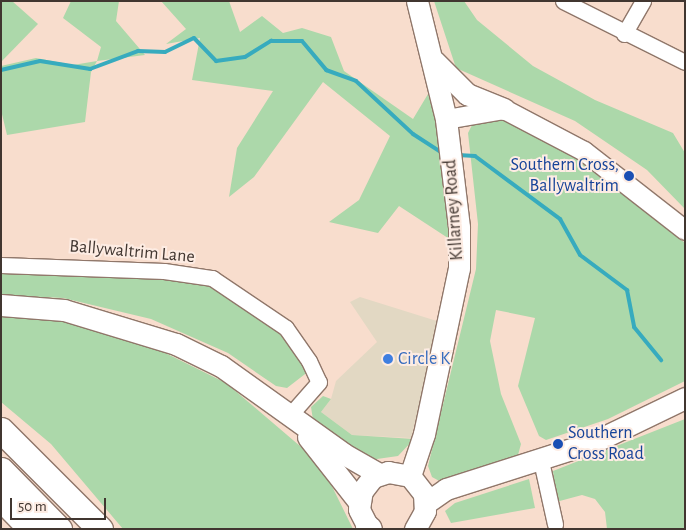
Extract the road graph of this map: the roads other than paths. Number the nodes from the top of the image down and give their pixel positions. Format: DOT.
graph roads {
  1 [pos="417,1"];
  2 [pos="564,1"];
  3 [pos="643,1"];
  4 [pos="624,34"];
  5 [pos="432,59"];
  6 [pos="685,62"];
  7 [pos="504,109"];
  8 [pos="447,127"];
  9 [pos="685,230"];
  10 [pos="1,265"];
  11 [pos="1,305"];
  12 [pos="685,398"];
  13 [pos="290,415"];
  14 [pos="1,430"];
  15 [pos="541,461"];
  16 [pos="1,470"];
  17 [pos="379,474"];
  18 [pos="419,488"];
  19 [pos="1,498"];
  20 [pos="359,502"];
  21 [pos="555,524"];
  22 [pos="369,528"];
  23 [pos="31,529"];
  24 [pos="58,529"];
  25 [pos="100,529"];
  26 [pos="416,529"];
  1 -- 5 [label="main road, Killarney Road"];
  2 -- 4 [label="street"];
  3 -- 4 [label="street"];
  4 -- 6 [label="street"];
  5 -- 7 [label="main road"];
  5 -- 8 [label="main road, Killarney Road"];
  7 -- 8 [label="street"];
  7 -- 9 [label="street"];
  8 -- 18 [label="main road, Killarney Road"];
  10 -- 13 [label="street, Ballywaltrim Lane"];
  11 -- 13 [label="main road"];
  12 -- 15 [label="main road"];
  13 -- 17 [label="main road"];
  13 -- 20 [label="main road"];
  14 -- 25 [label="highway"];
  15 -- 18 [label="main road"];
  15 -- 21 [label="street"];
  16 -- 24 [label="highway"];
  17 -- 18 [label="main road"];
  17 -- 20 [label="main road"];
  18 -- 26 [label="main road, Killarney Road"];
  19 -- 23 [label="highway"];
  20 -- 22 [label="main road"];
}
